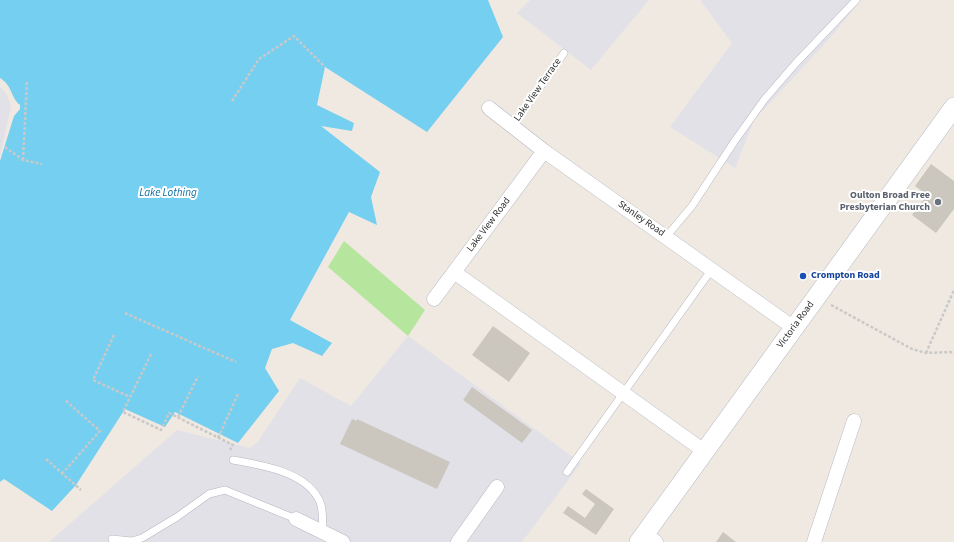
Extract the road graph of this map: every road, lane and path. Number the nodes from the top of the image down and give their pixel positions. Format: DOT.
graph roads {
  1 [pos="856,0"];
  2 [pos="564,53"];
  3 [pos="325,67"];
  4 [pos="27,81"];
  5 [pos="232,100"];
  6 [pos="954,107"];
  7 [pos="489,108"];
  8 [pos="512,126"];
  9 [pos="5,147"];
  10 [pos="544,151"];
  11 [pos="23,160"];
  12 [pos="42,164"];
  13 [pos="666,237"];
  14 [pos="712,269"];
  15 [pos="454,272"];
  16 [pos="954,290"];
  17 [pos="818,296"];
  18 [pos="434,299"];
  19 [pos="125,313"];
  20 [pos="794,328"];
  21 [pos="114,334"];
  22 [pos="926,353"];
  23 [pos="151,354"];
  24 [pos="954,354"];
  25 [pos="236,362"];
  26 [pos="198,376"];
  27 [pos="624,393"];
  28 [pos="238,394"];
  29 [pos="130,397"];
  30 [pos="65,400"];
  31 [pos="178,417"];
  32 [pos="854,421"];
  33 [pos="218,438"];
  34 [pos="704,451"];
  35 [pos="231,457"];
  36 [pos="46,459"];
  37 [pos="567,472"];
  38 [pos="62,474"];
  39 [pos="497,487"];
  40 [pos="81,490"];
  41 [pos="296,519"];
  42 [pos="322,531"];
  43 [pos="112,539"];
  44 [pos="646,539"];
  45 [pos="343,542"];
  46 [pos="458,542"];
  47 [pos="814,542"];
  1 -- 13 [label="lane"];
  2 -- 8 [label="lane, Lake View Terrace"];
  3 -- 5 [label="path"];
  4 -- 11 [label="path"];
  6 -- 17 [label="main road, Victoria Road"];
  7 -- 8 [label="street, Stanley Road"];
  8 -- 10 [label="street, Stanley Road"];
  9 -- 11 [label="path"];
  10 -- 13 [label="street, Stanley Road"];
  10 -- 15 [label="street, Lake View Road"];
  11 -- 12 [label="path"];
  13 -- 14 [label="street, Stanley Road"];
  14 -- 20 [label="street, Stanley Road"];
  14 -- 27 [label="lane"];
  15 -- 18 [label="street, Lake View Road"];
  15 -- 27 [label="street"];
  16 -- 22 [label="path"];
  17 -- 20 [label="main road, Victoria Road"];
  17 -- 22 [label="path"];
  19 -- 25 [label="path"];
  20 -- 34 [label="main road, Victoria Road"];
  21 -- 29 [label="path"];
  22 -- 24 [label="path"];
  23 -- 29 [label="path"];
  26 -- 31 [label="path"];
  27 -- 34 [label="street"];
  27 -- 37 [label="lane"];
  28 -- 33 [label="path"];
  29 -- 31 [label="path"];
  30 -- 38 [label="path"];
  31 -- 33 [label="path"];
  32 -- 47 [label="street"];
  33 -- 35 [label="path"];
  34 -- 44 [label="main road, Victoria Road"];
  35 -- 42 [label="lane"];
  36 -- 38 [label="path"];
  38 -- 40 [label="path"];
  39 -- 46 [label="street"];
  41 -- 42 [label="street"];
  41 -- 43 [label="lane"];
  42 -- 45 [label="street"];
}
